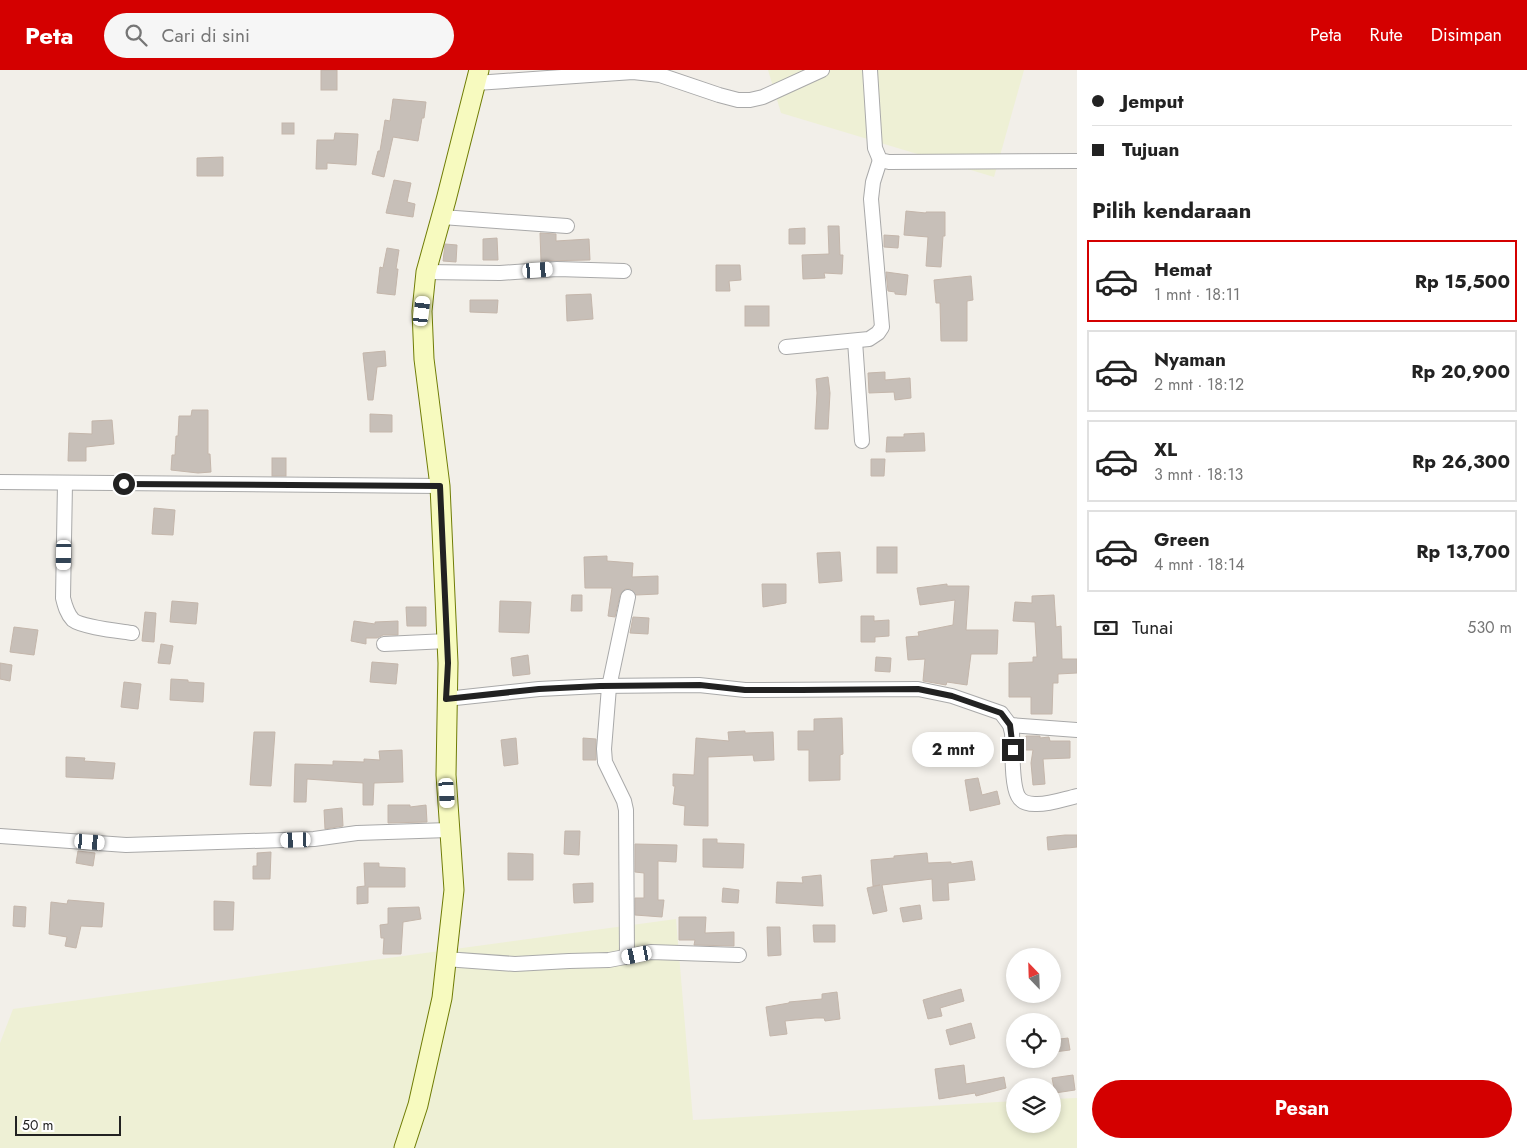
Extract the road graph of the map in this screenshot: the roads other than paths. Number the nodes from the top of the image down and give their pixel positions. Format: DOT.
graph roads {
  1 [pos="822,70"];
  2 [pos="870,70"];
  3 [pos="477,77"];
  4 [pos="880,160"];
  5 [pos="1077,161"];
  6 [pos="442,216"];
  7 [pos="567,226"];
  8 [pos="624,270"];
  9 [pos="426,272"];
  10 [pos="855,340"];
  11 [pos="786,347"];
  12 [pos="862,441"];
  13 [pos="0,482"];
  14 [pos="65,483"];
  15 [pos="440,486"];
  16 [pos="628,597"];
  17 [pos="132,633"];
  18 [pos="447,641"];
  19 [pos="384,644"];
  20 [pos="609,687"];
  21 [pos="446,699"];
  22 [pos="1010,725"];
  23 [pos="1077,730"];
  24 [pos="1077,796"];
  25 [pos="449,830"];
  26 [pos="0,836"];
  27 [pos="739,955"];
  28 [pos="627,957"];
  29 [pos="446,959"];
  30 [pos="404,1148"];
  1 -- 3 [label="street"];
  2 -- 4 [label="street"];
  3 -- 6 [label="main road"];
  4 -- 5 [label="street"];
  4 -- 10 [label="street"];
  6 -- 7 [label="street"];
  6 -- 9 [label="main road"];
  8 -- 9 [label="street"];
  9 -- 15 [label="main road"];
  10 -- 11 [label="street"];
  10 -- 12 [label="street"];
  13 -- 14 [label="street"];
  14 -- 15 [label="street"];
  14 -- 17 [label="street"];
  15 -- 18 [label="main road"];
  16 -- 20 [label="street"];
  18 -- 19 [label="street"];
  18 -- 21 [label="main road"];
  20 -- 21 [label="street"];
  20 -- 22 [label="street"];
  20 -- 28 [label="street"];
  21 -- 25 [label="main road"];
  22 -- 23 [label="street"];
  22 -- 24 [label="street"];
  25 -- 26 [label="street"];
  25 -- 29 [label="main road"];
  27 -- 28 [label="street"];
  28 -- 29 [label="street"];
  29 -- 30 [label="main road"];
}
